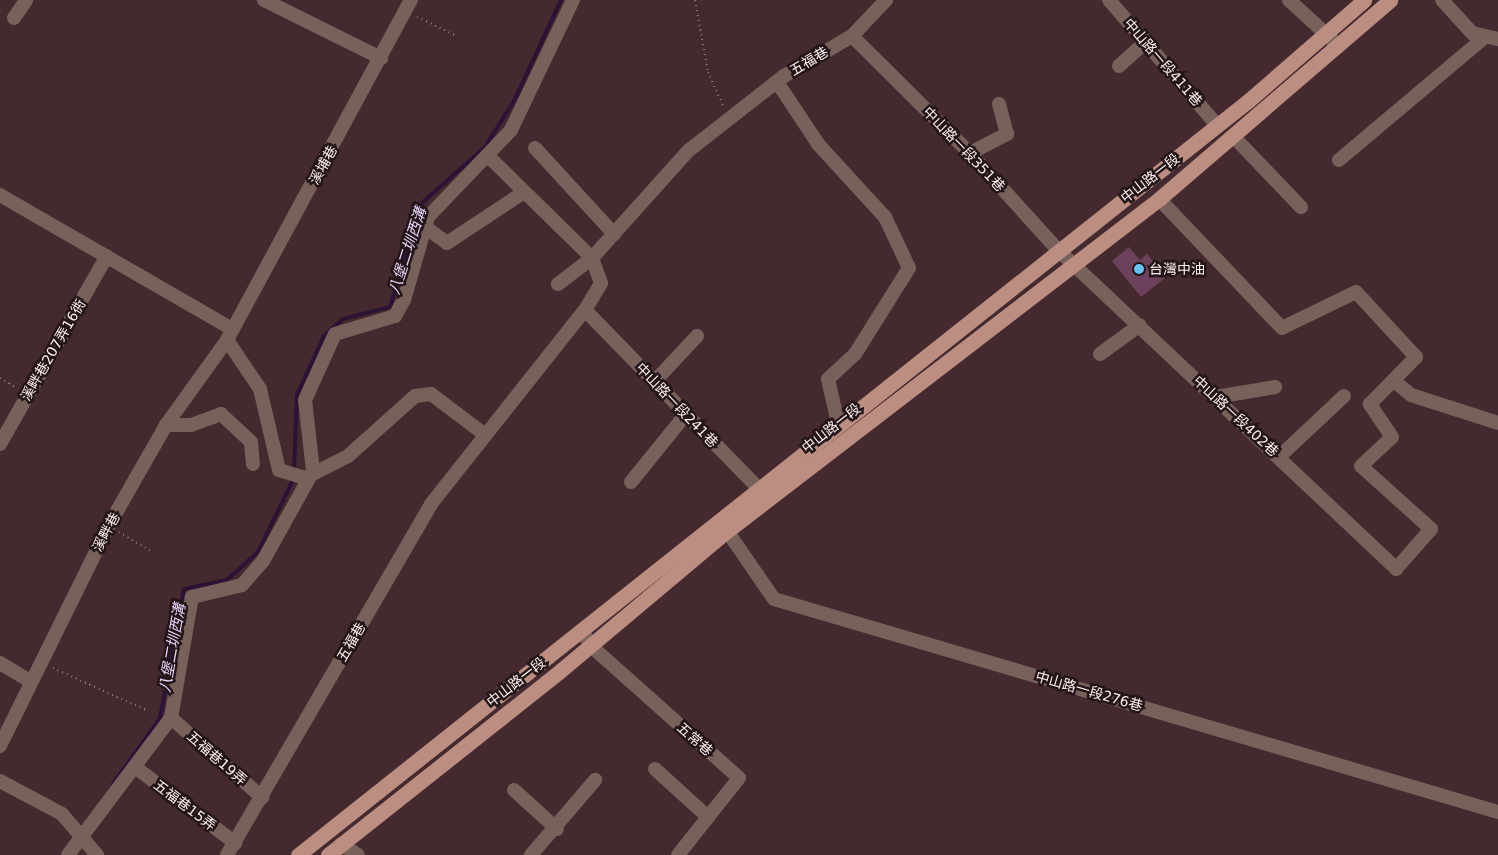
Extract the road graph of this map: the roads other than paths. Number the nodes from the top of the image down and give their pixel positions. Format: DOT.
graph roads {
  1 [pos="26,0"];
  2 [pos="264,0"];
  3 [pos="572,0"];
  4 [pos="886,0"];
  5 [pos="1109,0"];
  6 [pos="1289,0"];
  7 [pos="1364,0"];
  8 [pos="1390,0"];
  9 [pos="1442,0"];
  10 [pos="408,6"];
  11 [pos="14,18"];
  12 [pos="1324,35"];
  13 [pos="852,36"];
  14 [pos="1491,39"];
  15 [pos="1146,42"];
  16 [pos="1339,46"];
  17 [pos="382,58"];
  18 [pos="1119,66"];
  19 [pos="777,82"];
  20 [pos="999,104"];
  21 [pos="1217,125"];
  22 [pos="1234,138"];
  23 [pos="535,148"];
  24 [pos="970,153"];
  25 [pos="488,156"];
  26 [pos="1339,160"];
  27 [pos="524,192"];
  28 [pos="0,195"];
  29 [pos="1159,199"];
  30 [pos="1301,207"];
  31 [pos="425,227"];
  32 [pos="614,234"];
  33 [pos="1058,250"];
  34 [pos="107,256"];
  35 [pos="592,258"];
  36 [pos="1074,265"];
  37 [pos="558,284"];
  38 [pos="585,310"];
  39 [pos="1140,325"];
  40 [pos="230,335"];
  41 [pos="697,336"];
  42 [pos="1100,354"];
  43 [pos="1394,381"];
  44 [pos="654,382"];
  45 [pos="1275,387"];
  46 [pos="1344,396"];
  47 [pos="1216,397"];
  48 [pos="686,414"];
  49 [pos="838,423"];
  50 [pos="1498,423"];
  51 [pos="166,425"];
  52 [pos="484,434"];
  53 [pos="0,444"];
  54 [pos="1280,457"];
  55 [pos="253,464"];
  56 [pos="309,474"];
  57 [pos="631,482"];
  58 [pos="757,486"];
  59 [pos="770,500"];
  60 [pos="718,517"];
  61 [pos="727,531"];
  62 [pos="582,630"];
  63 [pos="592,646"];
  64 [pos="0,663"];
  65 [pos="30,681"];
  66 [pos="171,718"];
  67 [pos="0,746"];
  68 [pos="135,767"];
  69 [pos="655,770"];
  70 [pos="595,780"];
  71 [pos="0,781"];
  72 [pos="514,790"];
  73 [pos="262,797"];
  74 [pos="1498,812"];
  75 [pos="708,817"];
  76 [pos="557,829"];
  77 [pos="79,835"];
  78 [pos="235,843"];
  79 [pos="341,844"];
  80 [pos="68,855"];
  81 [pos="97,855"];
  82 [pos="227,855"];
  83 [pos="298,855"];
  84 [pos="328,855"];
  85 [pos="358,855"];
  86 [pos="531,855"];
  87 [pos="678,855"];
  1 -- 11 [label="street"];
  2 -- 17 [label="street"];
  3 -- 25 [label="street"];
  4 -- 13 [label="street, 五福巷"];
  5 -- 15 [label="street, 中山路一段411巷"];
  6 -- 12 [label="street"];
  7 -- 12 [label="main road, 中山路一段"];
  8 -- 16 [label="main road, 中山路一段"];
  9 -- 14 [label="street"];
  10 -- 17 [label="street, 溪埔巷"];
  12 -- 16 [label="street"];
  12 -- 21 [label="main road, 中山路一段"];
  13 -- 19 [label="street, 五福巷"];
  13 -- 24 [label="street, 中山路一段351巷"];
  14 -- 26 [label="street"];
  15 -- 18 [label="street"];
  15 -- 21 [label="street, 中山路一段411巷"];
  16 -- 22 [label="main road, 中山路一段"];
  17 -- 40 [label="street, 溪埔巷"];
  19 -- 32 [label="street, 五福巷"];
  19 -- 49 [label="street"];
  20 -- 24 [label="street"];
  21 -- 33 [label="main road, 中山路一段"];
  22 -- 29 [label="main road, 中山路一段"];
  22 -- 30 [label="street"];
  23 -- 32 [label="street"];
  24 -- 33 [label="street, 中山路一段351巷"];
  25 -- 27 [label="street, 五福巷"];
  25 -- 31 [label="street"];
  27 -- 31 [label="street"];
  27 -- 35 [label="street, 五福巷"];
  28 -- 34 [label="street"];
  29 -- 36 [label="main road, 中山路一段"];
  29 -- 43 [label="street"];
  31 -- 56 [label="street"];
  32 -- 35 [label="street, 五福巷"];
  33 -- 36 [label="street, 中山路一段351巷"];
  33 -- 49 [label="main road, 中山路一段"];
  34 -- 40 [label="street"];
  34 -- 53 [label="street, 溪畔巷207弄16衖"];
  35 -- 37 [label="street"];
  35 -- 38 [label="street, 五福巷"];
  36 -- 39 [label="street, 中山路一段402巷"];
  36 -- 59 [label="main road, 中山路一段"];
  38 -- 44 [label="street, 中山路一段241巷"];
  38 -- 52 [label="street, 五福巷"];
  39 -- 42 [label="street"];
  39 -- 47 [label="street, 中山路一段402巷"];
  40 -- 51 [label="street, 溪畔巷"];
  40 -- 56 [label="street"];
  41 -- 44 [label="street"];
  43 -- 50 [label="street"];
  43 -- 54 [label="street, 中山路一段402巷"];
  44 -- 48 [label="street, 中山路一段241巷"];
  45 -- 47 [label="street"];
  46 -- 54 [label="street"];
  47 -- 54 [label="street, 中山路一段402巷"];
  48 -- 57 [label="street"];
  48 -- 58 [label="street, 中山路一段241巷"];
  49 -- 58 [label="main road, 中山路一段"];
  51 -- 55 [label="street"];
  51 -- 65 [label="street, 溪畔巷"];
  52 -- 56 [label="street"];
  52 -- 73 [label="street, 五福巷"];
  56 -- 66 [label="street"];
  58 -- 59 [label="street, 中山路一段241巷"];
  58 -- 60 [label="main road, 中山路一段"];
  59 -- 61 [label="main road, 中山路一段"];
  60 -- 61 [label="street, 中山路一段276巷"];
  60 -- 62 [label="main road, 中山路一段"];
  61 -- 63 [label="main road, 中山路一段"];
  61 -- 74 [label="street, 中山路一段276巷"];
  62 -- 63 [label="street, 五常巷"];
  62 -- 83 [label="main road, 中山路一段"];
  63 -- 75 [label="street, 五常巷"];
  63 -- 79 [label="main road, 中山路一段"];
  64 -- 65 [label="street"];
  65 -- 67 [label="street, 溪畔巷"];
  66 -- 68 [label="street"];
  66 -- 73 [label="street, 五福巷19弄"];
  68 -- 77 [label="street"];
  68 -- 78 [label="street, 五福巷15弄"];
  69 -- 75 [label="street"];
  70 -- 76 [label="street"];
  71 -- 77 [label="street"];
  72 -- 76 [label="street"];
  73 -- 78 [label="street, 五福巷"];
  75 -- 87 [label="street, 五常巷"];
  76 -- 86 [label="street"];
  77 -- 80 [label="street"];
  77 -- 81 [label="street"];
  78 -- 82 [label="street, 五福巷"];
  79 -- 84 [label="main road, 中山路一段"];
  79 -- 85 [label="street"];
}
